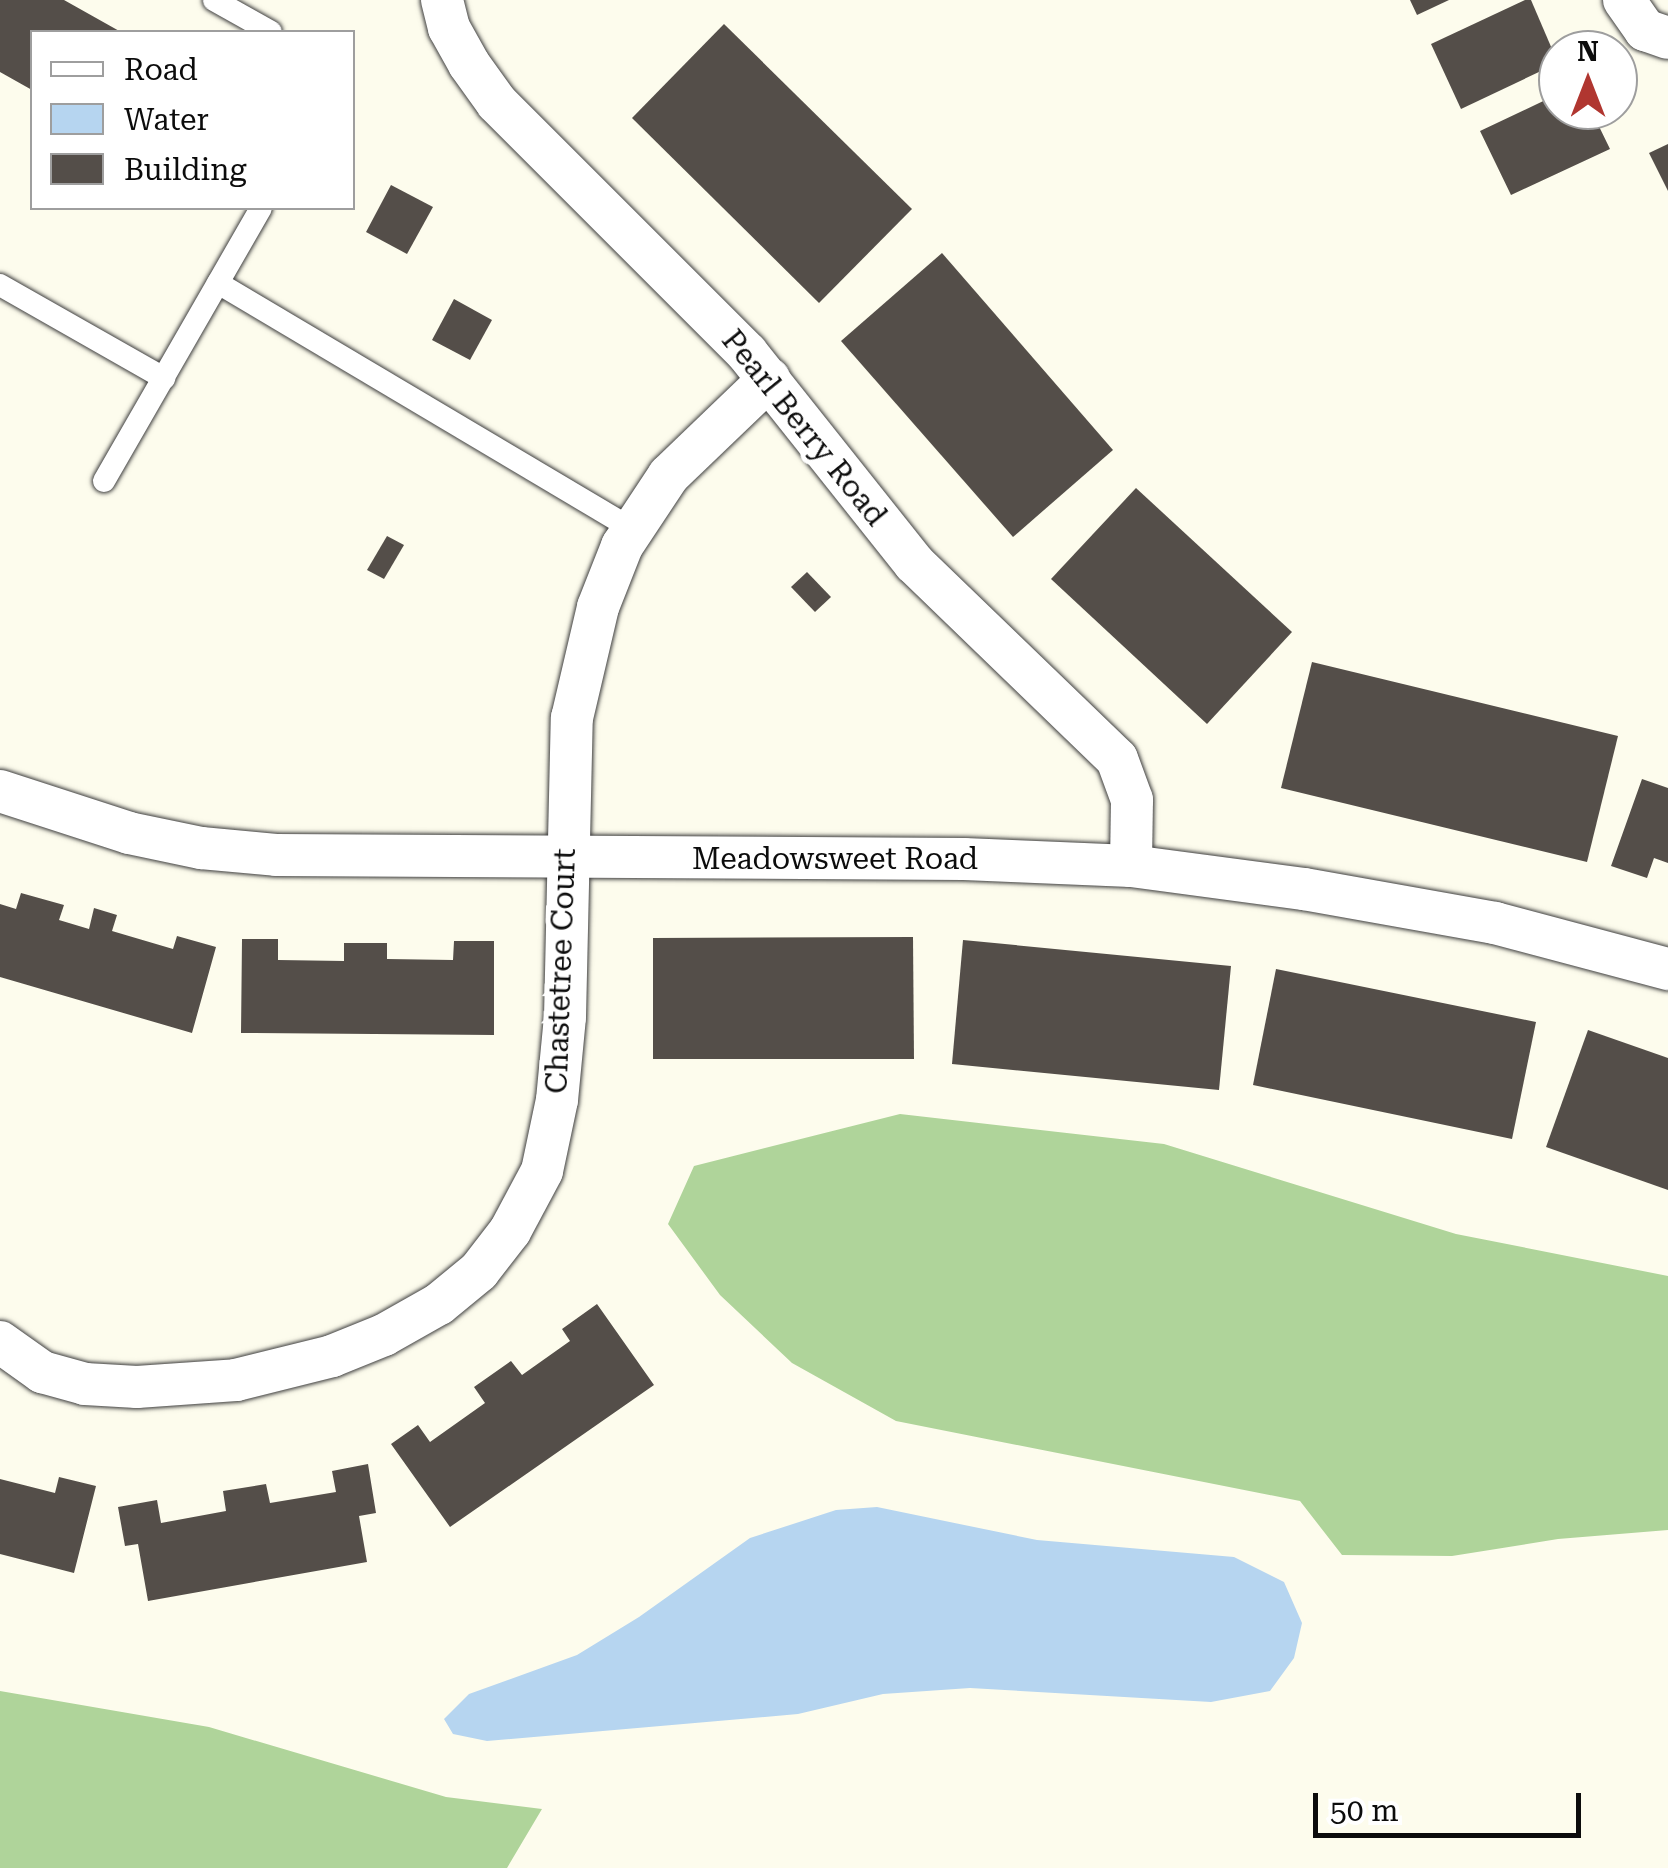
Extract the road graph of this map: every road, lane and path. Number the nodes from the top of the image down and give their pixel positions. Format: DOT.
graph roads {
  1 [pos="214,0"];
  2 [pos="442,0"];
  3 [pos="1624,0"];
  4 [pos="268,30"];
  5 [pos="1668,38"];
  6 [pos="260,210"];
  7 [pos="218,283"];
  8 [pos="0,286"];
  9 [pos="164,378"];
  10 [pos="769,379"];
  11 [pos="104,480"];
  12 [pos="633,529"];
  13 [pos="0,791"];
  14 [pos="567,857"];
  15 [pos="1131,866"];
  16 [pos="1668,969"];
  17 [pos="0,1342"];
  1 -- 4 [label="lane"];
  2 -- 10 [label="street, Pearl Berry Road"];
  3 -- 5 [label="street"];
  6 -- 7 [label="lane"];
  7 -- 9 [label="lane"];
  7 -- 12 [label="lane"];
  8 -- 9 [label="lane"];
  9 -- 11 [label="lane"];
  10 -- 12 [label="street, Chastetree Court"];
  10 -- 15 [label="street, Pearl Berry Road"];
  12 -- 14 [label="street, Chastetree Court"];
  13 -- 14 [label="street, Meadowsweet Road"];
  14 -- 15 [label="street, Meadowsweet Road"];
  14 -- 17 [label="street, Chastetree Court"];
  15 -- 16 [label="street, Meadowsweet Road"];
}
